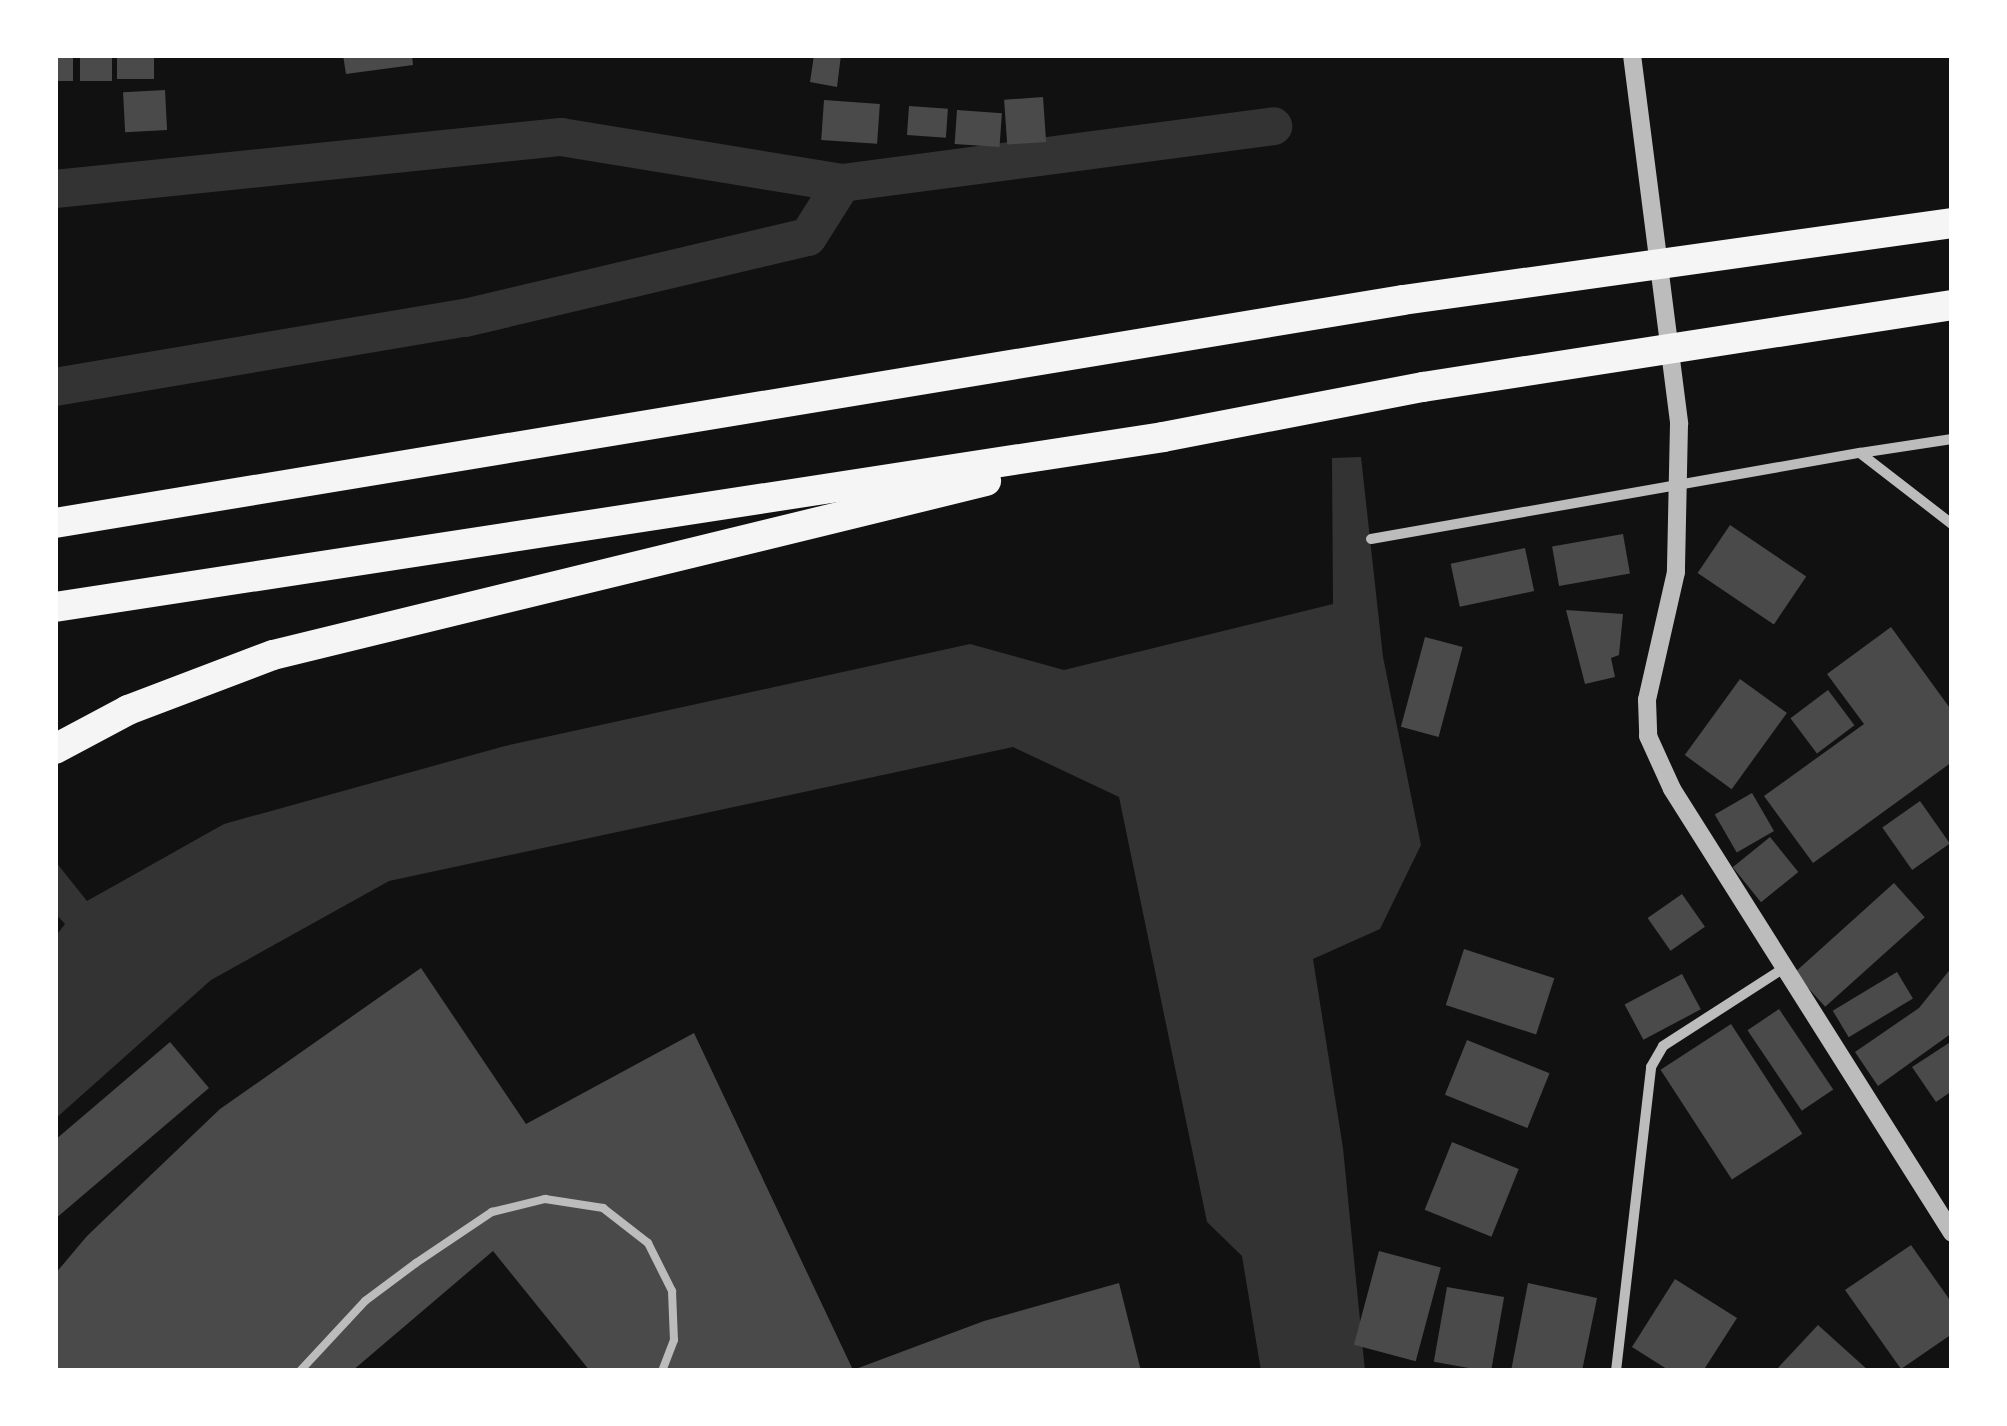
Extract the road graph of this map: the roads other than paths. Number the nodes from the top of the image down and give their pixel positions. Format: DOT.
graph roads {
  1 [pos="1632,55"];
  2 [pos="1952,222"];
  3 [pos="1952,306"];
  4 [pos="1163,437"];
  5 [pos="1952,439"];
  6 [pos="1860,453"];
  7 [pos="1679,488"];
  8 [pos="55,523"];
  9 [pos="1952,524"];
  10 [pos="1371,538"];
  11 [pos="55,607"];
  12 [pos="55,749"];
  13 [pos="1784,968"];
  14 [pos="1952,1233"];
  15 [pos="300,1371"];
  16 [pos="662,1371"];
  17 [pos="1616,1371"];
  1 -- 7 [label="street"];
  2 -- 8 [label="highway"];
  3 -- 4 [label="highway"];
  4 -- 11 [label="highway"];
  4 -- 12 [label="highway"];
  5 -- 6 [label="street"];
  6 -- 7 [label="street"];
  6 -- 9 [label="street"];
  7 -- 10 [label="street"];
  7 -- 13 [label="street"];
  13 -- 14 [label="street"];
  13 -- 17 [label="street"];
  15 -- 16 [label="lane"];
}
